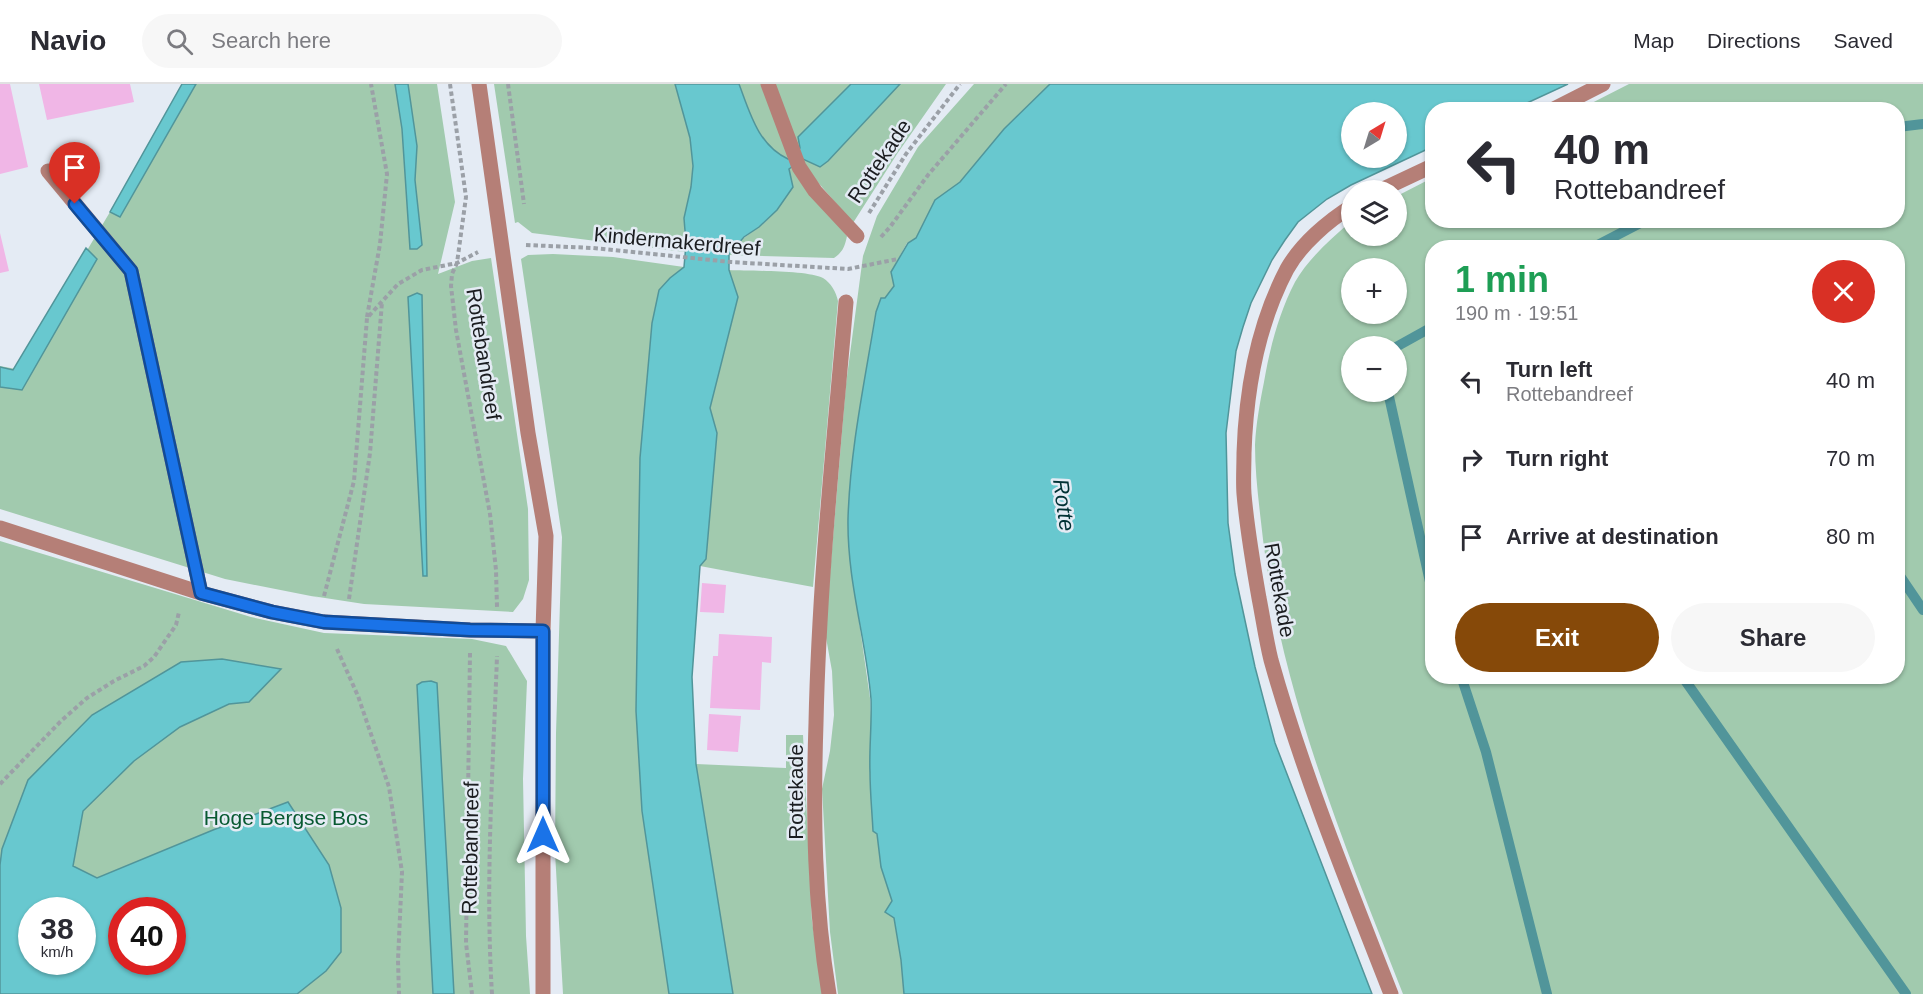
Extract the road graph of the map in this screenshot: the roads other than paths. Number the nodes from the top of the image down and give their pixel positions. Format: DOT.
graph roads {
  1 [pos="479,84"];
  2 [pos="768,84"];
  3 [pos="1603,84"];
  4 [pos="1568,102"];
  5 [pos="1425,169"];
  6 [pos="48,171"];
  7 [pos="1402,180"];
  8 [pos="1341,213"];
  9 [pos="857,236"];
  10 [pos="846,302"];
  11 [pos="0,528"];
  12 [pos="201,593"];
  13 [pos="543,631"];
  14 [pos="543,994"];
  15 [pos="830,994"];
  16 [pos="1391,994"];
  1 -- 13 [label="street, Rottebandreef"];
  2 -- 9 [label="street"];
  3 -- 4 [label="street"];
  5 -- 7 [label="street"];
  6 -- 12 [label="street"];
  8 -- 16 [label="street, Rottekade"];
  10 -- 15 [label="street, Rottekade"];
  11 -- 12 [label="street"];
  12 -- 13 [label="street"];
  13 -- 14 [label="street, Rottebandreef"];
}
